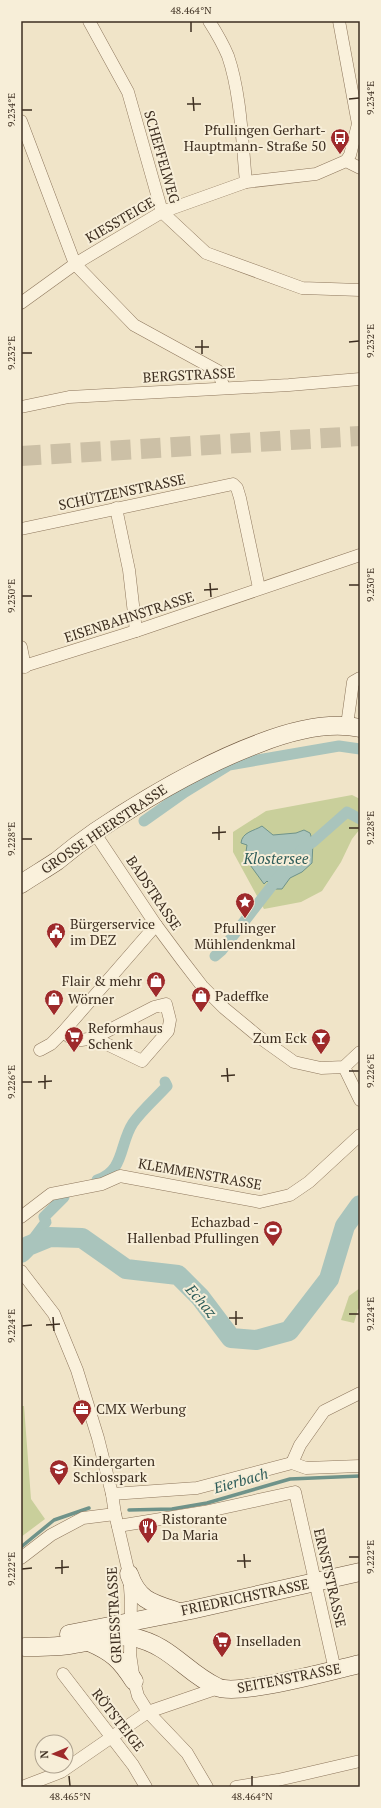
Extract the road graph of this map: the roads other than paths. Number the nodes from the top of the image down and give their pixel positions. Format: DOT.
graph roads {
  1 [pos="89,21"];
  2 [pos="209,21"];
  3 [pos="339,21"];
  4 [pos="21,121"];
  5 [pos="346,161"];
  6 [pos="360,168"];
  7 [pos="246,182"];
  8 [pos="162,212"];
  9 [pos="75,264"];
  10 [pos="360,290"];
  11 [pos="21,303"];
  12 [pos="360,379"];
  13 [pos="224,388"];
  14 [pos="21,407"];
  15 [pos="116,508"];
  16 [pos="21,529"];
  17 [pos="360,555"];
  18 [pos="259,588"];
  19 [pos="136,631"];
  20 [pos="21,647"];
  21 [pos="23,667"];
  22 [pos="360,678"];
  23 [pos="353,726"];
  24 [pos="94,832"];
  25 [pos="21,884"];
  26 [pos="156,925"];
  27 [pos="63,1032"];
  28 [pos="94,1038"];
  29 [pos="40,1050"];
  30 [pos="360,1052"];
  31 [pos="344,1067"];
  32 [pos="360,1100"];
  33 [pos="360,1135"];
  34 [pos="21,1217"];
  35 [pos="21,1271"];
  36 [pos="360,1393"];
  37 [pos="292,1463"];
  38 [pos="360,1466"];
  39 [pos="114,1512"];
  40 [pos="21,1558"];
  41 [pos="360,1572"];
  42 [pos="129,1574"];
  43 [pos="316,1582"];
  44 [pos="179,1612"];
  45 [pos="130,1629"];
  46 [pos="89,1642"];
  47 [pos="22,1648"];
  48 [pos="360,1664"];
  49 [pos="335,1670"];
  50 [pos="63,1674"];
  51 [pos="134,1681"];
  52 [pos="218,1688"];
  53 [pos="148,1712"];
  54 [pos="112,1738"];
  55 [pos="360,1762"];
  56 [pos="22,1787"];
  57 [pos="146,1787"];
  58 [pos="207,1787"];
  59 [pos="236,1787"];
  1 -- 8 [label="street, SCHEFFELWEG"];
  2 -- 7 [label="street"];
  3 -- 5 [label="street"];
  4 -- 9 [label="street"];
  5 -- 6 [label="street"];
  5 -- 7 [label="street, KIESSTEIGE"];
  7 -- 8 [label="street, KIESSTEIGE"];
  8 -- 9 [label="street, KIESSTEIGE"];
  8 -- 10 [label="street, SCHEFFELWEG"];
  9 -- 11 [label="street, KIESSTEIGE"];
  9 -- 13 [label="street"];
  12 -- 13 [label="street, BERGSTRASSE"];
  13 -- 14 [label="street, BERGSTRASSE"];
  15 -- 16 [label="street, SCHÜTZENSTRASSE"];
  15 -- 18 [label="street, SCHÜTZENSTRASSE"];
  15 -- 19 [label="street"];
  17 -- 18 [label="street, EISENBAHNSTRASSE"];
  18 -- 19 [label="street, EISENBAHNSTRASSE"];
  19 -- 21 [label="street, EISENBAHNSTRASSE"];
  20 -- 21 [label="street"];
  22 -- 23 [label="street, GROSSE HEERSTRASSE"];
  23 -- 24 [label="main road, GROSSE HEERSTRASSE"];
  24 -- 25 [label="main road, GROSSE HEERSTRASSE"];
  24 -- 26 [label="street, BADSTRASSE"];
  26 -- 27 [label="street"];
  26 -- 31 [label="street, BADSTRASSE"];
  27 -- 28 [label="street"];
  27 -- 29 [label="street"];
  28 -- 28 [label="street"];
  30 -- 31 [label="street"];
  31 -- 32 [label="street"];
  33 -- 34 [label="street, KLEMMENSTRASSE"];
  35 -- 39 [label="street, GRIESSTRASSE"];
  36 -- 37 [label="street"];
  37 -- 38 [label="street"];
  37 -- 39 [label="street"];
  39 -- 40 [label="street"];
  39 -- 42 [label="street, GRIESSTRASSE"];
  39 -- 43 [label="street, ERNSTSTRASSE"];
  41 -- 43 [label="main road, FRIEDRICHSTRASSE"];
  42 -- 44 [label="main road"];
  42 -- 45 [label="street, GRIESSTRASSE"];
  43 -- 44 [label="main road, FRIEDRICHSTRASSE"];
  43 -- 49 [label="street, ERNSTSTRASSE"];
  44 -- 45 [label="main road, FRIEDRICHSTRASSE"];
  45 -- 46 [label="main road"];
  45 -- 47 [label="main road"];
  45 -- 51 [label="street, GRIESSTRASSE"];
  45 -- 52 [label="main road, SEITENSTRASSE"];
  46 -- 47 [label="main road"];
  46 -- 51 [label="main road"];
  48 -- 49 [label="main road, SEITENSTRASSE"];
  49 -- 52 [label="main road, SEITENSTRASSE"];
  50 -- 54 [label="street, RÖTSTEIGE"];
  51 -- 53 [label="street, GRIESSTRASSE"];
  52 -- 53 [label="street, SEITENSTRASSE"];
  53 -- 54 [label="street, SEITENSTRASSE"];
  53 -- 58 [label="street, GRIESSTRASSE"];
  54 -- 56 [label="street, SEITENSTRASSE"];
  54 -- 57 [label="street, RÖTSTEIGE"];
  55 -- 59 [label="street"];
}
